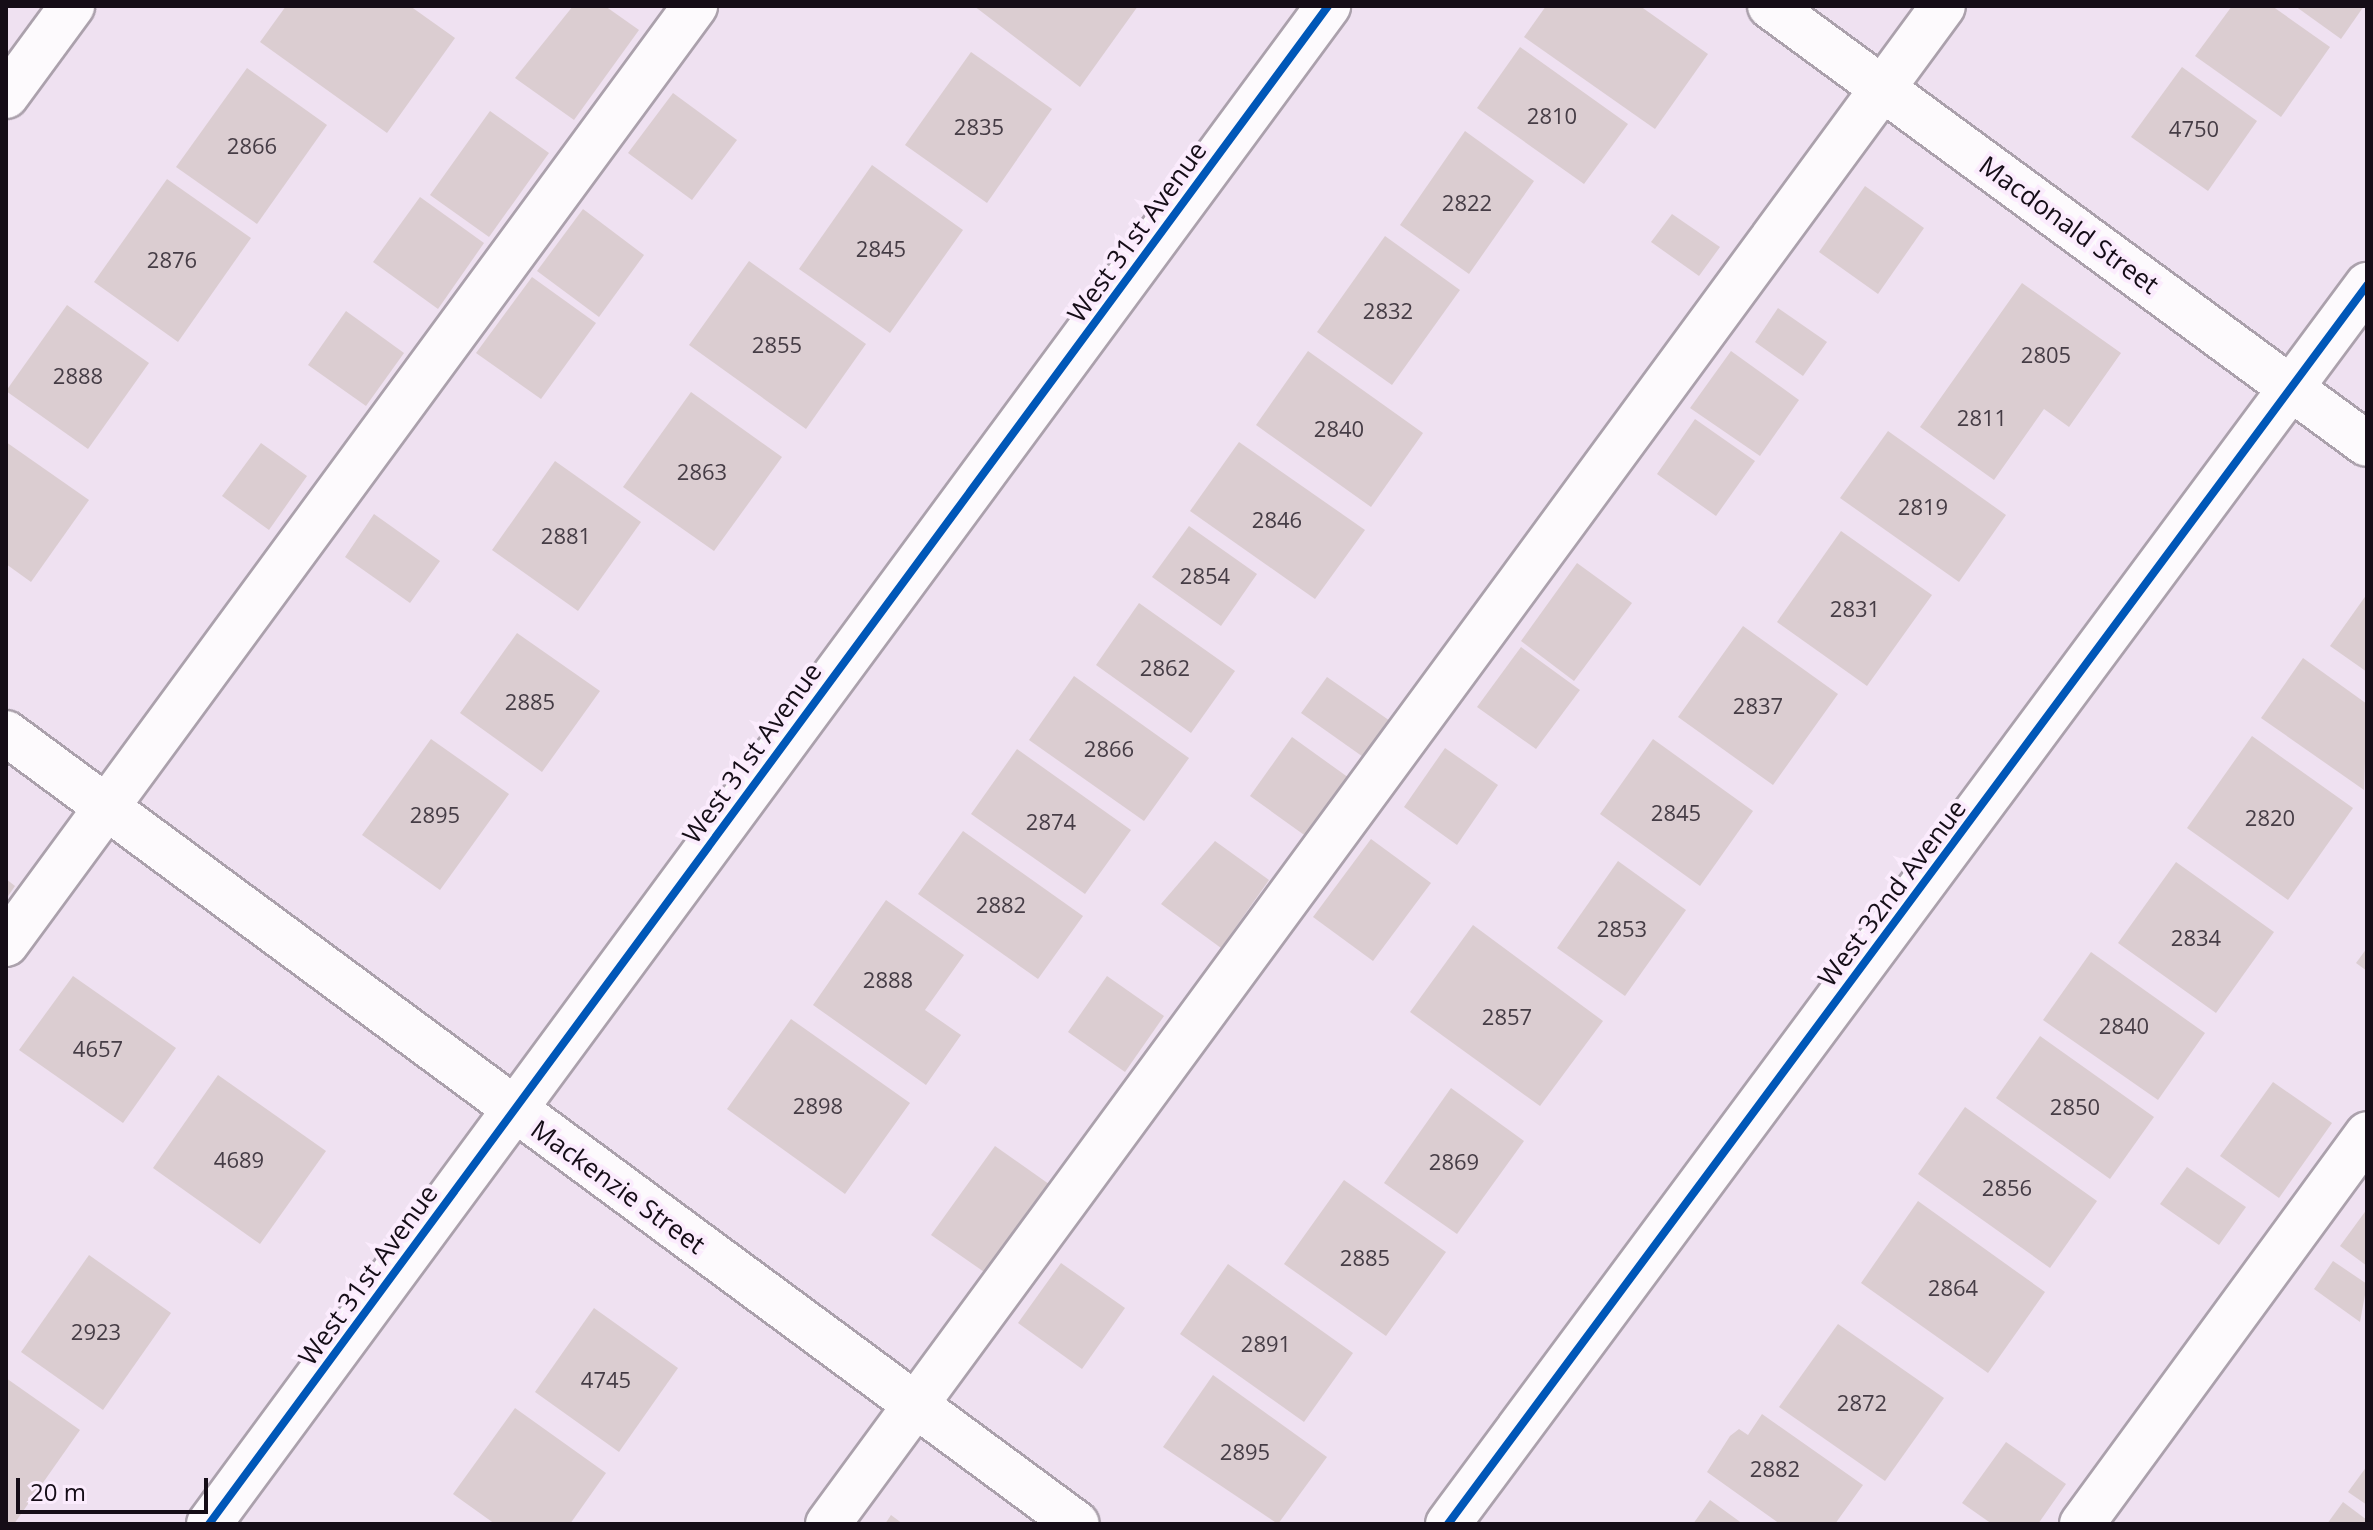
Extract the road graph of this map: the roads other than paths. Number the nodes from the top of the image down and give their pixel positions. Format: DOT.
graph roads {
  1 [pos="72,6"];
  2 [pos="695,6"];
  3 [pos="1328,6"];
  4 [pos="1770,6"];
  5 [pos="1943,6"];
  6 [pos="1883,88"];
  7 [pos="6,96"];
  8 [pos="2367,285"];
  9 [pos="2291,388"];
  10 [pos="2367,444"];
  11 [pos="6,733"];
  12 [pos="107,808"];
  13 [pos="6,944"];
  14 [pos="513,1110"];
  15 [pos="2367,1134"];
  16 [pos="915,1406"];
  17 [pos="209,1524"];
  18 [pos="828,1524"];
  19 [pos="1077,1524"];
  20 [pos="1448,1524"];
  21 [pos="2082,1524"];
  1 -- 7 [label="street"];
  2 -- 12 [label="street"];
  3 -- 14 [label="street, West 31st Avenue"];
  4 -- 6 [label="street, Macdonald Street"];
  5 -- 6 [label="street"];
  6 -- 9 [label="street, Macdonald Street"];
  6 -- 16 [label="street"];
  8 -- 9 [label="street, West 32nd Avenue"];
  9 -- 10 [label="street, Macdonald Street"];
  9 -- 20 [label="street, West 32nd Avenue"];
  11 -- 12 [label="street, Mackenzie Street"];
  12 -- 13 [label="street"];
  12 -- 14 [label="street, Mackenzie Street"];
  14 -- 16 [label="street, Mackenzie Street"];
  14 -- 17 [label="street, West 31st Avenue"];
  15 -- 21 [label="street"];
  16 -- 18 [label="street"];
  16 -- 19 [label="street, Mackenzie Street"];
}
